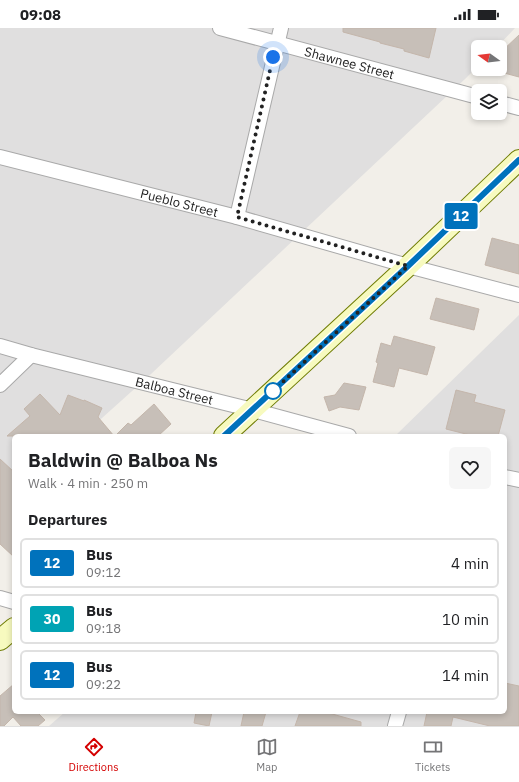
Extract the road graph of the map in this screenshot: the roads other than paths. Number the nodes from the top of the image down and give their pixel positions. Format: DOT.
graph roads {
  1 [pos="220,28"];
  2 [pos="281,28"];
  3 [pos="277,43"];
  4 [pos="471,95"];
  5 [pos="507,105"];
  6 [pos="519,108"];
  7 [pos="0,157"];
  8 [pos="519,160"];
  9 [pos="237,217"];
  10 [pos="408,266"];
  11 [pos="519,295"];
  12 [pos="0,346"];
  13 [pos="31,355"];
  14 [pos="0,385"];
  15 [pos="253,410"];
  16 [pos="304,430"];
  17 [pos="226,434"];
  18 [pos="334,434"];
  19 [pos="507,477"];
  20 [pos="519,480"];
  21 [pos="0,598"];
  22 [pos="12,601"];
  23 [pos="12,630"];
  24 [pos="0,640"];
  25 [pos="398,714"];
  26 [pos="395,726"];
  1 -- 3 [label="street, Shawnee Street"];
  2 -- 3 [label="street"];
  3 -- 4 [label="street, Shawnee Street"];
  3 -- 9 [label="street"];
  5 -- 6 [label="street"];
  7 -- 9 [label="street, Pueblo Street"];
  8 -- 10 [label="main road"];
  9 -- 10 [label="street, Pueblo Street"];
  10 -- 11 [label="street, Pueblo Street"];
  10 -- 15 [label="main road"];
  12 -- 13 [label="street, Balboa Street"];
  13 -- 14 [label="street"];
  13 -- 15 [label="street, Balboa Street"];
  15 -- 16 [label="street, Balboa Street"];
  15 -- 17 [label="main road"];
  16 -- 18 [label="street, Balboa Street"];
  19 -- 20 [label="street"];
  21 -- 22 [label="street"];
  23 -- 24 [label="main road"];
  25 -- 26 [label="street"];
}
